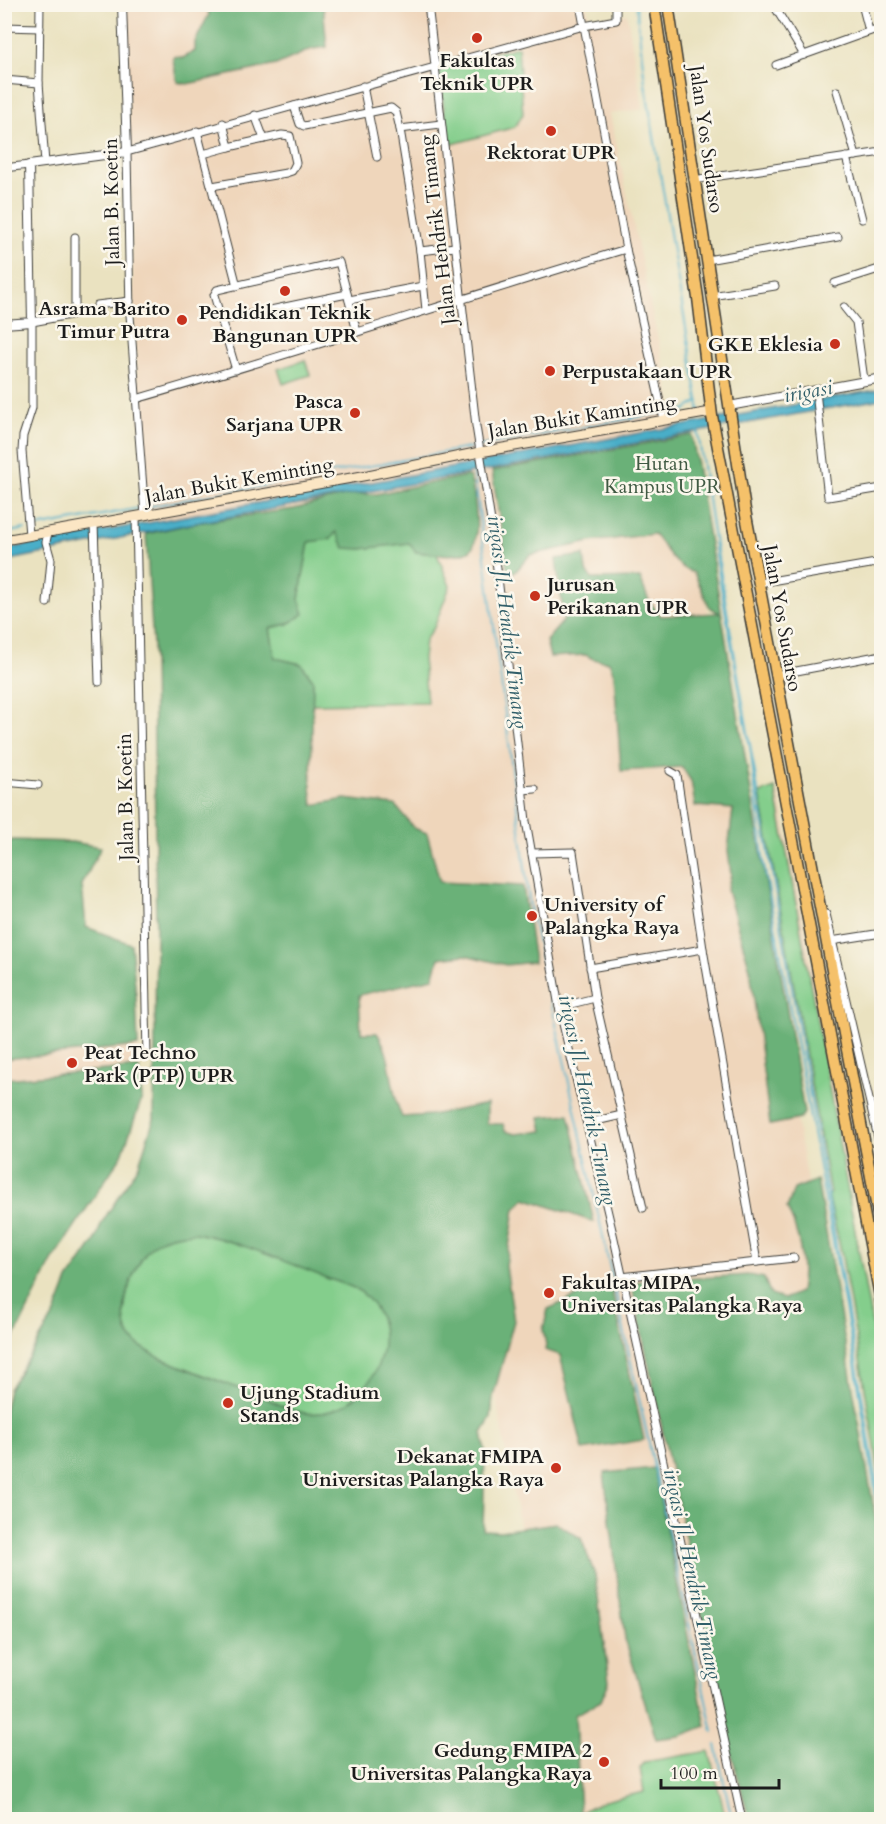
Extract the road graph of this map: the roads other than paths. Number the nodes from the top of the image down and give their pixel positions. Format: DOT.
graph roads {
  1 [pos="40,4"];
  2 [pos="122,4"];
  3 [pos="428,4"];
  4 [pos="580,4"];
  5 [pos="616,4"];
  6 [pos="654,4"];
  7 [pos="668,4"];
  8 [pos="773,4"];
  9 [pos="862,4"];
  10 [pos="584,26"];
  11 [pos="4,27"];
  12 [pos="882,27"];
  13 [pos="40,28"];
  14 [pos="869,31"];
  15 [pos="804,55"];
  16 [pos="776,65"];
  17 [pos="435,66"];
  18 [pos="4,80"];
  19 [pos="39,83"];
  20 [pos="363,86"];
  21 [pos="837,91"];
  22 [pos="294,106"];
  23 [pos="370,111"];
  24 [pos="255,115"];
  25 [pos="223,123"];
  26 [pos="441,124"];
  27 [pos="400,129"];
  28 [pos="197,131"];
  29 [pos="264,139"];
  30 [pos="229,147"];
  31 [pos="127,152"];
  32 [pos="882,152"];
  33 [pos="203,154"];
  34 [pos="856,156"];
  35 [pos="377,157"];
  36 [pos="846,157"];
  37 [pos="45,163"];
  38 [pos="29,165"];
  39 [pos="4,168"];
  40 [pos="693,180"];
  41 [pos="212,186"];
  42 [pos="862,219"];
  43 [pos="75,237"];
  44 [pos="838,237"];
  45 [pos="455,247"];
  46 [pos="626,249"];
  47 [pos="420,251"];
  48 [pos="707,260"];
  49 [pos="882,268"];
  50 [pos="835,283"];
  51 [pos="237,286"];
  52 [pos="423,286"];
  53 [pos="775,286"];
  54 [pos="711,296"];
  55 [pos="348,297"];
  56 [pos="698,298"];
  57 [pos="462,299"];
  58 [pos="130,301"];
  59 [pos="97,305"];
  60 [pos="844,307"];
  61 [pos="426,310"];
  62 [pos="222,320"];
  63 [pos="32,322"];
  64 [pos="4,324"];
  65 [pos="357,332"];
  66 [pos="236,369"];
  67 [pos="882,378"];
  68 [pos="864,380"];
  69 [pos="816,396"];
  70 [pos="136,399"];
  71 [pos="730,410"];
  72 [pos="710,414"];
  73 [pos="664,420"];
  74 [pos="481,455"];
  75 [pos="882,488"];
  76 [pos="139,519"];
  77 [pos="94,528"];
  78 [pos="29,535"];
  79 [pos="47,537"];
  80 [pos="750,538"];
  81 [pos="4,540"];
  82 [pos="736,540"];
  83 [pos="882,562"];
  84 [pos="759,583"];
  85 [pos="47,603"];
  86 [pos="882,655"];
  87 [pos="775,675"];
  88 [pos="99,682"];
  89 [pos="788,748"];
  90 [pos="670,771"];
  91 [pos="794,777"];
  92 [pos="780,779"];
  93 [pos="4,782"];
  94 [pos="38,785"];
  95 [pos="535,789"];
  96 [pos="522,790"];
  97 [pos="532,853"];
  98 [pos="882,933"];
  99 [pos="826,942"];
  100 [pos="703,949"];
  101 [pos="590,968"];
  102 [pos="596,998"];
  103 [pos="558,1007"];
  104 [pos="147,1057"];
  105 [pos="859,1114"];
  106 [pos="622,1115"];
  107 [pos="846,1117"];
  108 [pos="587,1123"];
  109 [pos="882,1155"];
  110 [pos="644,1208"];
  111 [pos="882,1235"];
  112 [pos="794,1258"];
  113 [pos="757,1262"];
  114 [pos="621,1277"];
  115 [pos="882,1307"];
  116 [pos="742,1820"];
  1 -- 13 [label="street"];
  2 -- 31 [label="street, Jalan B. Koetin"];
  3 -- 17 [label="street, Jalan Hendrik Timang"];
  4 -- 10 [label="street"];
  5 -- 10 [label="street"];
  6 -- 56 [label="main road, Jalan Yos Sudarso"];
  7 -- 40 [label="main road, Jalan Yos Sudarso"];
  8 -- 15 [label="street"];
  9 -- 14 [label="street"];
  10 -- 17 [label="street"];
  10 -- 46 [label="street"];
  11 -- 13 [label="street"];
  12 -- 14 [label="street"];
  13 -- 19 [label="street"];
  14 -- 15 [label="street"];
  15 -- 16 [label="street"];
  17 -- 20 [label="street"];
  17 -- 26 [label="street, Jalan Hendrik Timang"];
  18 -- 19 [label="street"];
  19 -- 37 [label="street"];
  20 -- 22 [label="street"];
  20 -- 23 [label="street"];
  21 -- 34 [label="street"];
  22 -- 23 [label="street"];
  22 -- 24 [label="street"];
  23 -- 27 [label="street"];
  23 -- 35 [label="street"];
  24 -- 25 [label="street"];
  24 -- 29 [label="street"];
  25 -- 28 [label="street"];
  25 -- 30 [label="street"];
  26 -- 27 [label="street"];
  26 -- 45 [label="street, Jalan Hendrik Timang"];
  27 -- 47 [label="street"];
  28 -- 31 [label="street"];
  28 -- 33 [label="street"];
  29 -- 30 [label="street"];
  29 -- 41 [label="street"];
  30 -- 33 [label="street"];
  31 -- 37 [label="street"];
  31 -- 58 [label="street, Jalan B. Koetin"];
  32 -- 34 [label="street"];
  33 -- 41 [label="street"];
  34 -- 36 [label="street"];
  36 -- 40 [label="street"];
  36 -- 42 [label="street"];
  37 -- 38 [label="street"];
  38 -- 39 [label="street"];
  38 -- 63 [label="street"];
  40 -- 48 [label="main road, Jalan Yos Sudarso"];
  41 -- 51 [label="street"];
  43 -- 63 [label="street"];
  44 -- 48 [label="street"];
  45 -- 47 [label="street"];
  45 -- 57 [label="street, Jalan Hendrik Timang"];
  46 -- 57 [label="street"];
  46 -- 73 [label="street"];
  47 -- 52 [label="street"];
  48 -- 54 [label="main road, Jalan Yos Sudarso"];
  49 -- 50 [label="street"];
  51 -- 55 [label="street"];
  51 -- 62 [label="street"];
  52 -- 55 [label="street"];
  52 -- 61 [label="street"];
  53 -- 54 [label="street"];
  54 -- 56 [label="main road"];
  54 -- 71 [label="main road, Jalan Yos Sudarso"];
  55 -- 62 [label="street"];
  55 -- 65 [label="street"];
  56 -- 72 [label="main road, Jalan Yos Sudarso"];
  57 -- 61 [label="street"];
  57 -- 74 [label="street, Jalan Hendrik Timang"];
  58 -- 59 [label="street"];
  58 -- 70 [label="street, Jalan B. Koetin"];
  60 -- 68 [label="street"];
  61 -- 65 [label="street"];
  62 -- 66 [label="street"];
  63 -- 64 [label="street"];
  63 -- 78 [label="street"];
  65 -- 66 [label="street"];
  66 -- 70 [label="street"];
  67 -- 68 [label="street"];
  68 -- 69 [label="street"];
  69 -- 71 [label="street"];
  69 -- 75 [label="street"];
  70 -- 76 [label="street, Jalan B. Koetin"];
  71 -- 80 [label="main road, Jalan Yos Sudarso"];
  72 -- 73 [label="main road, Jalan Bukit Kaminting"];
  72 -- 82 [label="main road, Jalan Yos Sudarso"];
  73 -- 74 [label="main road, Jalan Bukit Kaminting"];
  74 -- 76 [label="main road, Jalan Bukit Keminting"];
  74 -- 96 [label="street, Jalan Hendrik Timang"];
  76 -- 77 [label="main road, Jalan Bukit Keminting"];
  76 -- 104 [label="street, Jalan B. Koetin"];
  77 -- 79 [label="main road, Jalan Bukit Keminting"];
  77 -- 88 [label="street"];
  78 -- 79 [label="main road, Jalan Bukit Keminting"];
  78 -- 81 [label="main road, Jalan Bukit Keminting"];
  79 -- 85 [label="street"];
  80 -- 82 [label="main road"];
  80 -- 84 [label="main road, Jalan Yos Sudarso"];
  82 -- 92 [label="main road, Jalan Yos Sudarso"];
  83 -- 84 [label="street"];
  84 -- 87 [label="main road, Jalan Yos Sudarso"];
  86 -- 87 [label="street"];
  87 -- 89 [label="main road, Jalan Yos Sudarso"];
  89 -- 91 [label="main road, Jalan Yos Sudarso"];
  89 -- 109 [label="street"];
  90 -- 100 [label="street"];
  91 -- 92 [label="main road"];
  91 -- 99 [label="main road, Jalan Yos Sudarso"];
  92 -- 107 [label="main road, Jalan Yos Sudarso"];
  93 -- 94 [label="street"];
  95 -- 96 [label="street"];
  96 -- 97 [label="street"];
  97 -- 101 [label="street"];
  97 -- 103 [label="street"];
  98 -- 99 [label="street"];
  99 -- 105 [label="main road, Jalan Yos Sudarso"];
  100 -- 101 [label="street"];
  100 -- 113 [label="street"];
  101 -- 102 [label="street"];
  102 -- 103 [label="street"];
  102 -- 106 [label="street"];
  103 -- 108 [label="street"];
  105 -- 107 [label="main road"];
  105 -- 111 [label="main road, Jalan Yos Sudarso"];
  106 -- 108 [label="street"];
  106 -- 110 [label="street"];
  107 -- 115 [label="main road, Jalan Yos Sudarso"];
  108 -- 114 [label="street"];
  112 -- 113 [label="street"];
  113 -- 114 [label="street"];
  114 -- 116 [label="street"];
}
